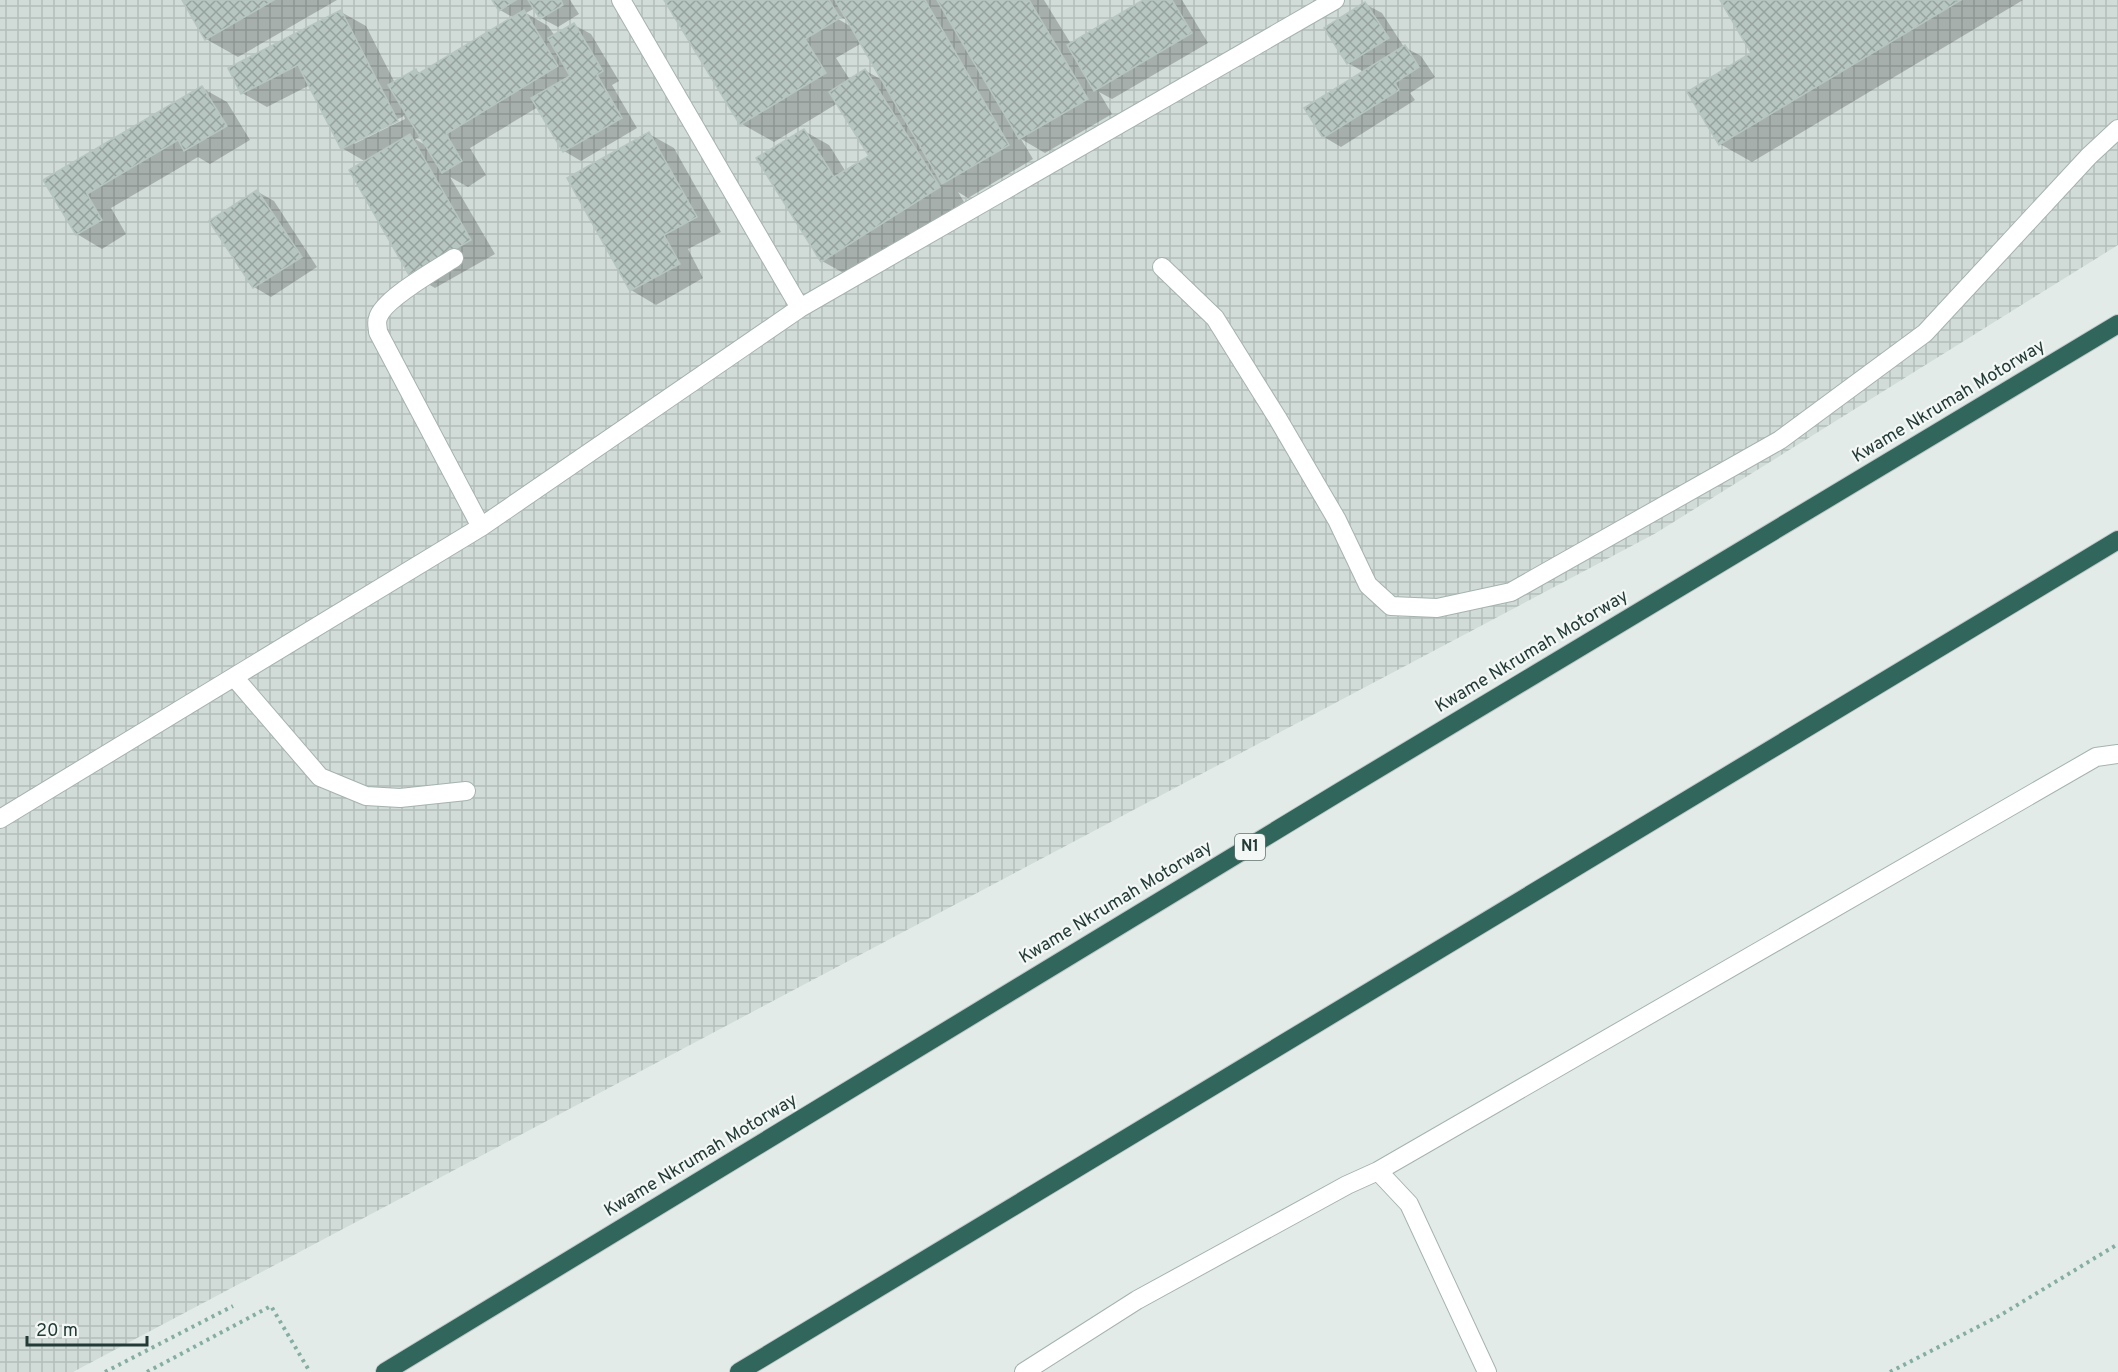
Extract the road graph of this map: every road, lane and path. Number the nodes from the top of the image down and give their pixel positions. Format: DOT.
graph roads {
  1 [pos="621,0"];
  2 [pos="1335,0"];
  3 [pos="2118,129"];
  4 [pos="454,258"];
  5 [pos="1162,267"];
  6 [pos="800,308"];
  7 [pos="2118,324"];
  8 [pos="481,527"];
  9 [pos="2118,540"];
  10 [pos="234,677"];
  11 [pos="2118,754"];
  12 [pos="466,791"];
  13 [pos="0,819"];
  14 [pos="1378,1170"];
  15 [pos="2118,1244"];
  16 [pos="233,1306"];
  17 [pos="105,1372"];
  18 [pos="147,1372"];
  19 [pos="310,1372"];
  20 [pos="385,1372"];
  21 [pos="739,1372"];
  22 [pos="1024,1372"];
  23 [pos="1488,1372"];
  24 [pos="1890,1372"];
  1 -- 6 [label="lane"];
  2 -- 6 [label="lane"];
  3 -- 5 [label="lane"];
  4 -- 8 [label="lane"];
  6 -- 8 [label="lane"];
  7 -- 20 [label="highway, Kwame Nkrumah Motorway / N1"];
  8 -- 10 [label="lane"];
  9 -- 21 [label="highway"];
  10 -- 12 [label="lane"];
  10 -- 13 [label="lane"];
  11 -- 14 [label="lane"];
  14 -- 22 [label="lane"];
  14 -- 23 [label="lane"];
  15 -- 24 [label="path"];
  16 -- 17 [label="path"];
  18 -- 19 [label="path"];
}
